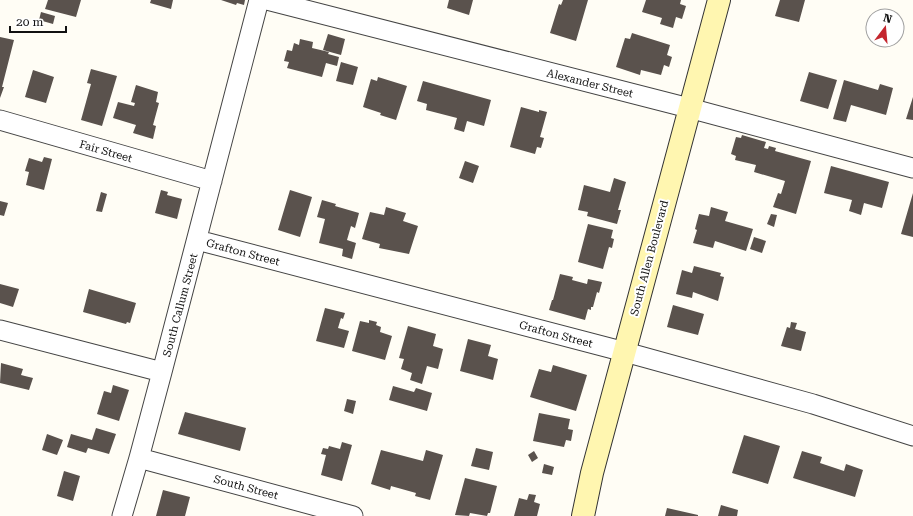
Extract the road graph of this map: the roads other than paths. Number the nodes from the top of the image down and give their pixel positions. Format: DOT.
graph roads {
  1 [pos="259,0"];
  2 [pos="267,0"];
  3 [pos="719,0"];
  4 [pos="689,108"];
  5 [pos="0,120"];
  6 [pos="913,168"];
  7 [pos="212,182"];
  8 [pos="197,240"];
  9 [pos="0,330"];
  10 [pos="625,352"];
  11 [pos="162,372"];
  12 [pos="913,436"];
  13 [pos="139,458"];
  14 [pos="122,516"];
  15 [pos="353,516"];
  16 [pos="583,516"];
  1 -- 7 [label="street, South Callum Street"];
  2 -- 4 [label="street, Alexander Street"];
  3 -- 4 [label="street, South Allen Boulevard"];
  4 -- 6 [label="street, Alexander Street"];
  4 -- 10 [label="street, South Allen Boulevard"];
  5 -- 7 [label="street, Fair Street"];
  7 -- 8 [label="street, South Callum Street"];
  8 -- 10 [label="street, Grafton Street"];
  8 -- 11 [label="street, South Callum Street"];
  9 -- 11 [label="street"];
  10 -- 12 [label="street, Grafton Street"];
  10 -- 16 [label="street, South Allen Boulevard"];
  11 -- 13 [label="street, South Callum Street"];
  13 -- 14 [label="street, South Callum Street"];
  13 -- 15 [label="street, South Street"];
}
